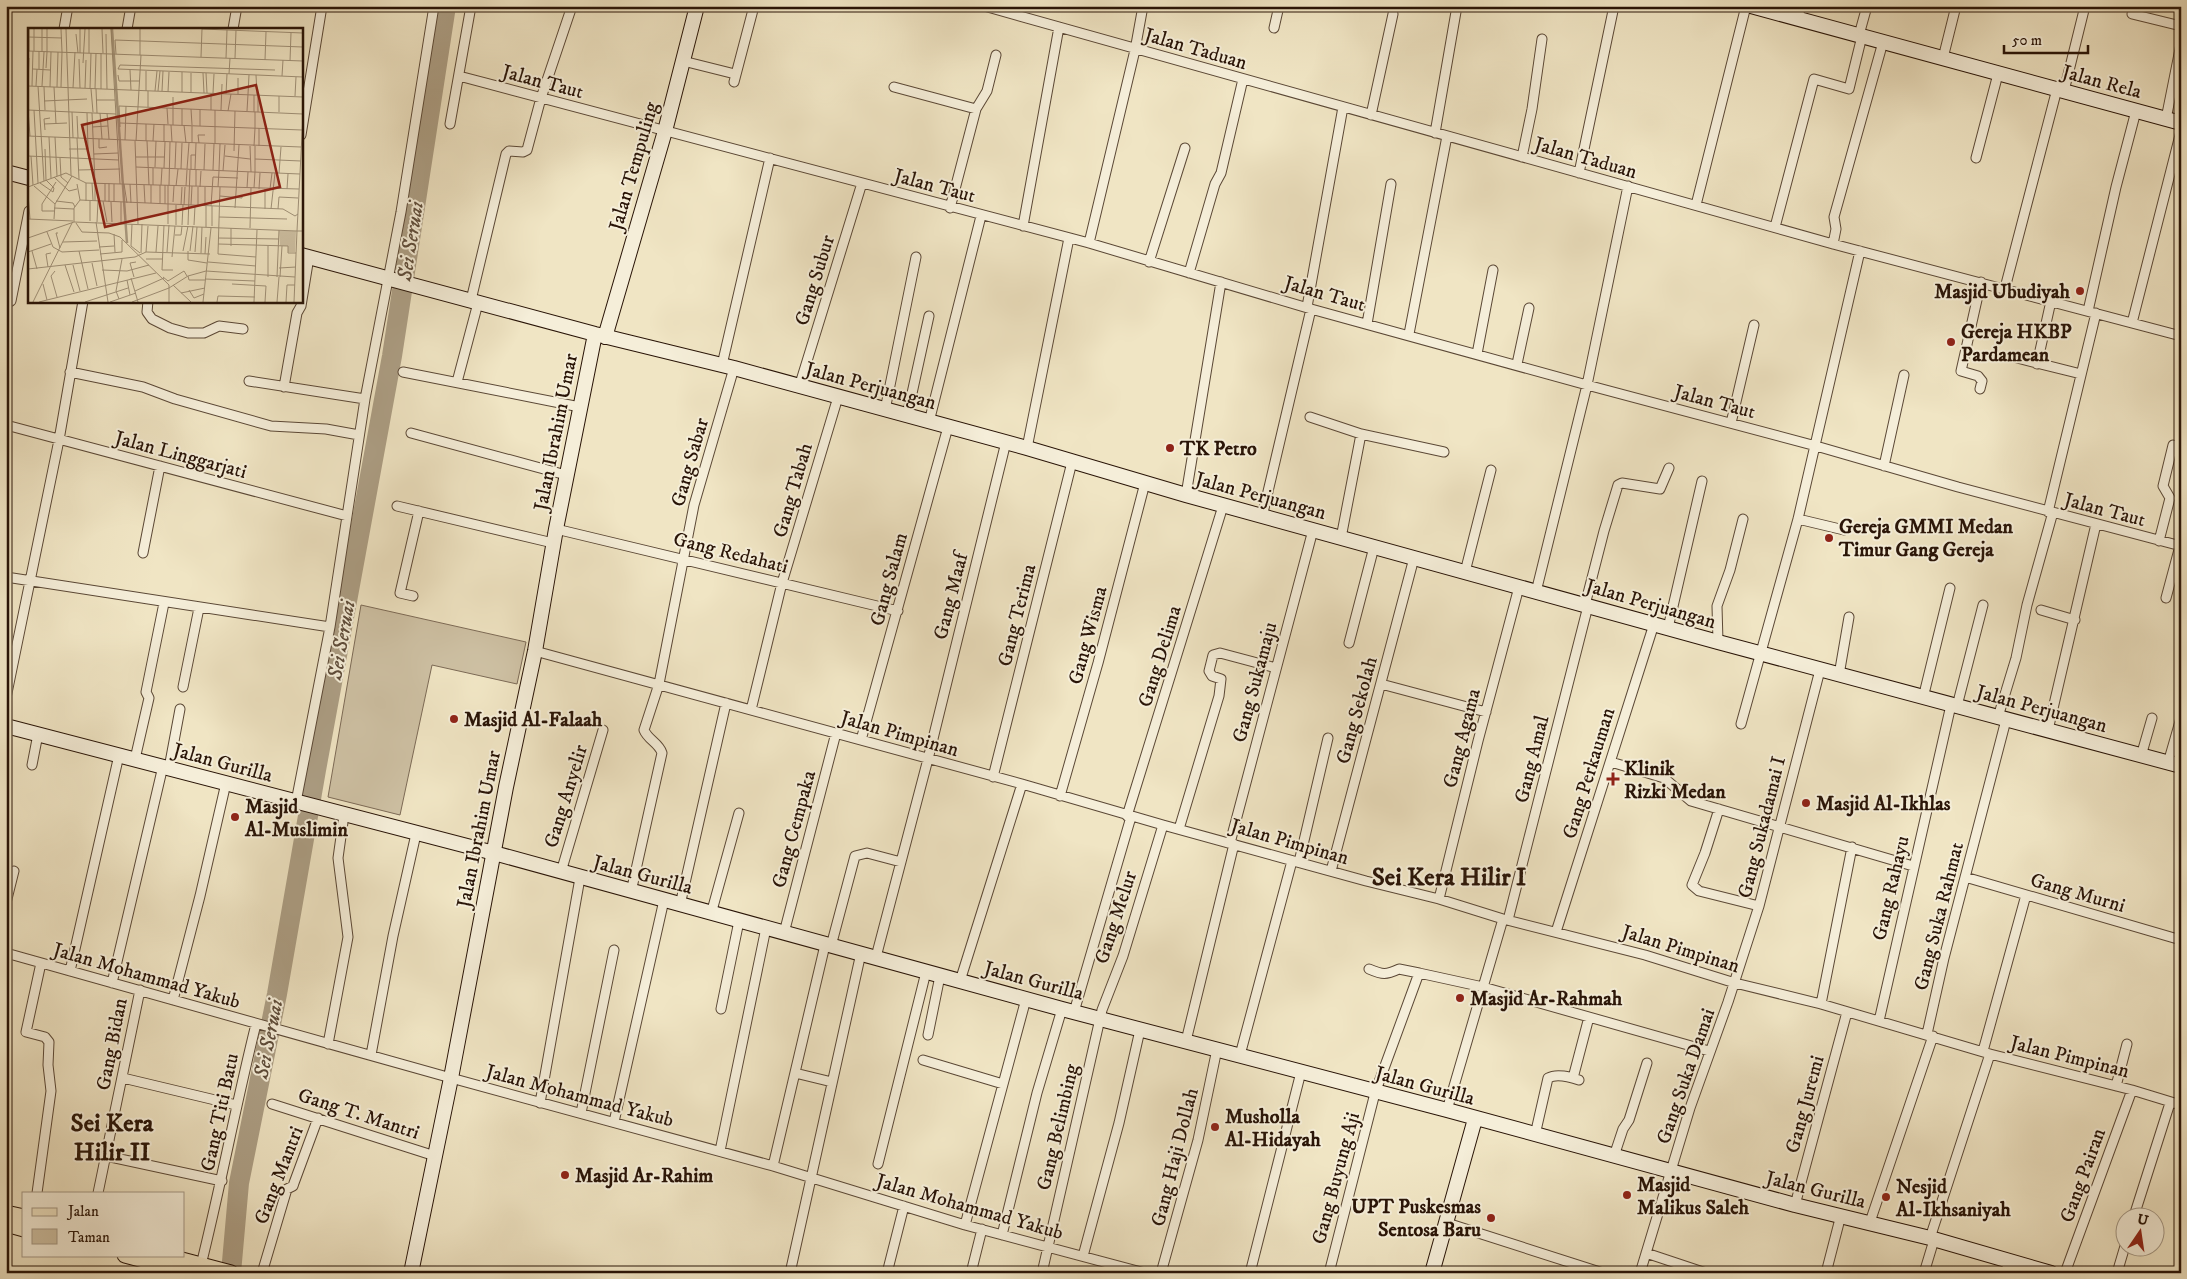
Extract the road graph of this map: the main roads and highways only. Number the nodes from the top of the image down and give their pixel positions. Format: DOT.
graph roads {
  1 [pos="6,1213"];
  2 [pos="22,1217"];
  3 [pos="6,1224"];
  4 [pos="22,1228"];
  5 [pos="130,1256"];
  6 [pos="166,1256"];
  7 [pos="196,1269"];
  8 [pos="226,1271"];
  1 -- 2 [label="main road"];
  3 -- 4 [label="main road"];
  5 -- 7 [label="main road"];
  6 -- 7 [label="main road"];
  7 -- 8 [label="main road"];
}
